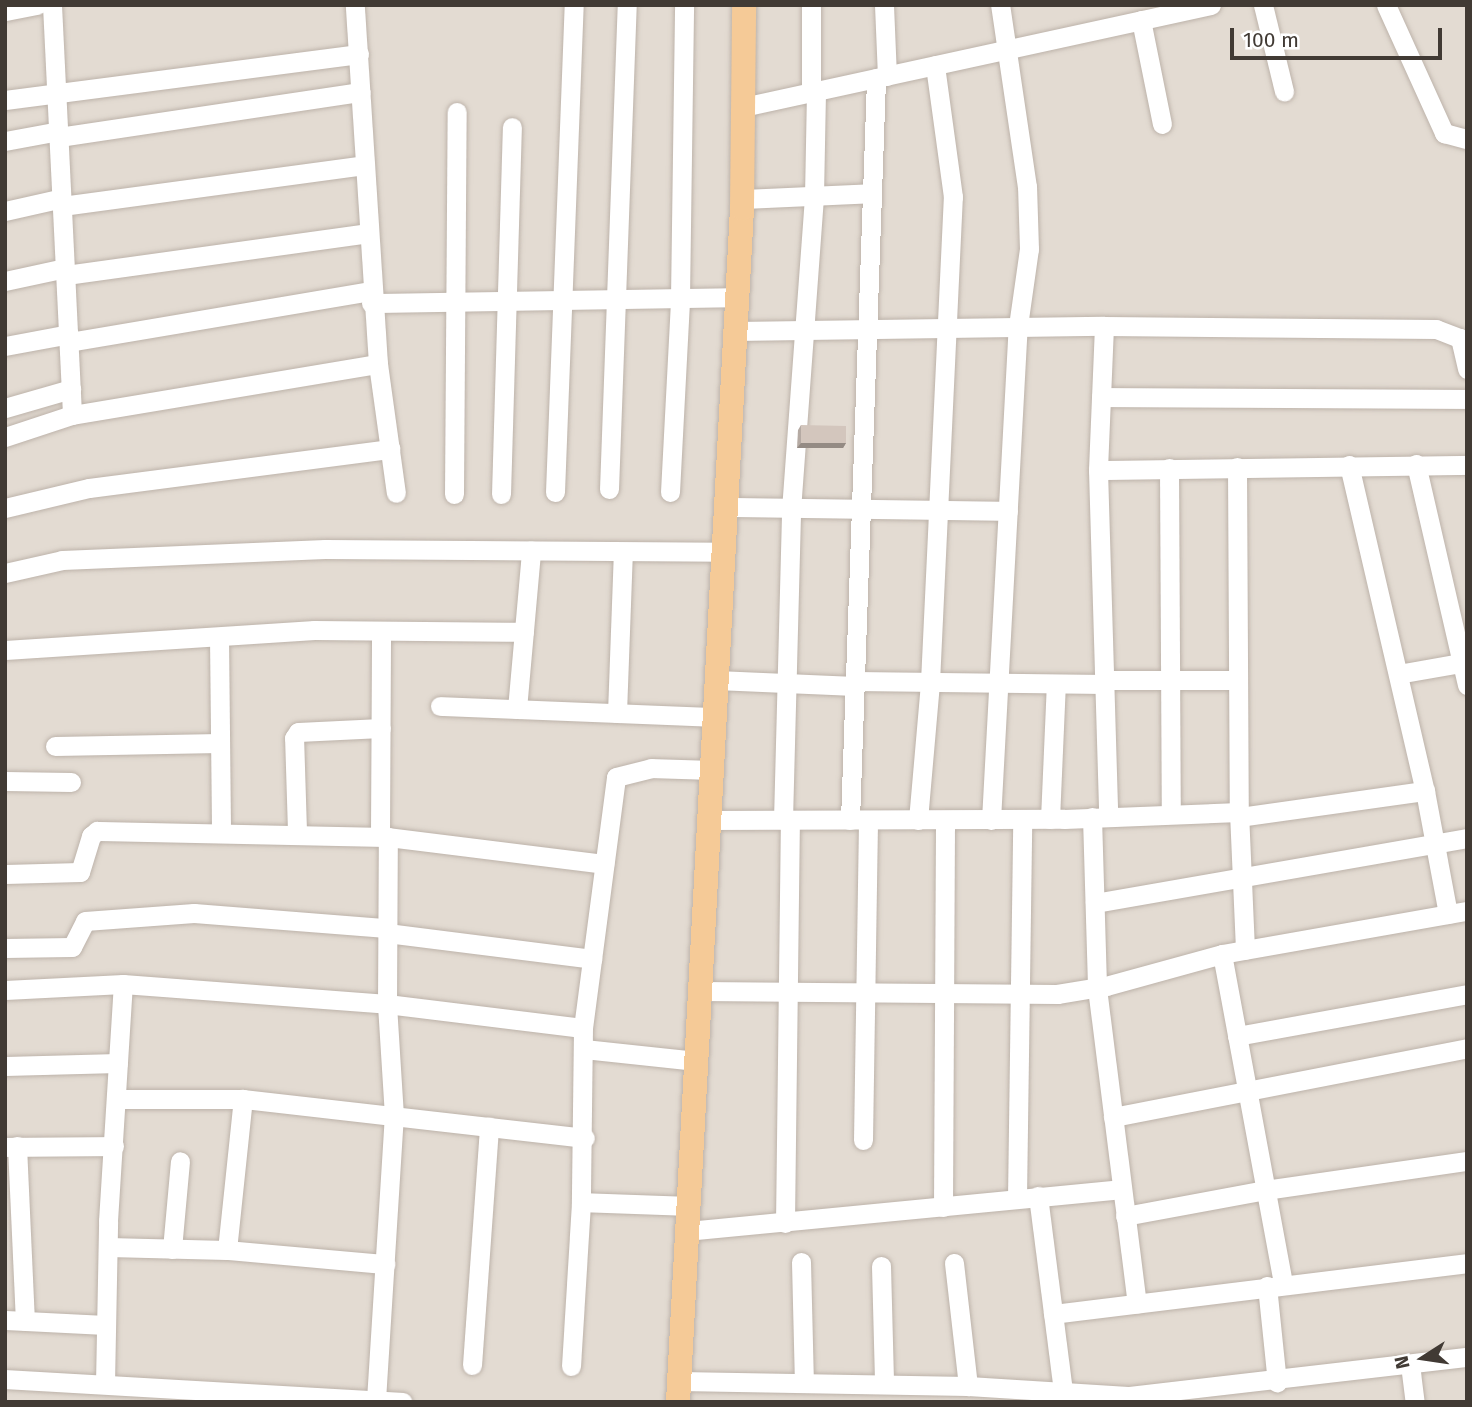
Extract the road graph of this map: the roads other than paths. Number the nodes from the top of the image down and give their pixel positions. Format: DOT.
graph roads {
  1 [pos="37,5"];
  2 [pos="52,5"];
  3 [pos="355,5"];
  4 [pos="574,5"];
  5 [pos="626,5"];
  6 [pos="684,5"];
  7 [pos="744,5"];
  8 [pos="811,5"];
  9 [pos="884,5"];
  10 [pos="1000,5"];
  11 [pos="1211,5"];
  12 [pos="1263,5"];
  13 [pos="1386,5"];
  14 [pos="5,12"];
  15 [pos="1142,20"];
  16 [pos="1008,49"];
  17 [pos="359,54"];
  18 [pos="935,65"];
  19 [pos="881,77"];
  20 [pos="361,92"];
  21 [pos="813,92"];
  22 [pos="1284,92"];
  23 [pos="57,93"];
  24 [pos="5,100"];
  25 [pos="743,107"];
  26 [pos="457,112"];
  27 [pos="1162,124"];
  28 [pos="512,127"];
  29 [pos="59,134"];
  30 [pos="1467,139"];
  31 [pos="5,141"];
  32 [pos="364,165"];
  33 [pos="872,193"];
  34 [pos="814,196"];
  35 [pos="742,199"];
  36 [pos="62,202"];
  37 [pos="5,211"];
  38 [pos="367,233"];
  39 [pos="65,271"];
  40 [pos="5,281"];
  41 [pos="370,297"];
  42 [pos="737,297"];
  43 [pos="680,298"];
  44 [pos="620,299"];
  45 [pos="562,300"];
  46 [pos="508,301"];
  47 [pos="453,302"];
  48 [pos="1018,326"];
  49 [pos="1104,326"];
  50 [pos="949,327"];
  51 [pos="867,328"];
  52 [pos="806,329"];
  53 [pos="735,331"];
  54 [pos="69,338"];
  55 [pos="5,346"];
  56 [pos="378,365"];
  57 [pos="1467,369"];
  58 [pos="71,389"];
  59 [pos="1101,397"];
  60 [pos="1467,399"];
  61 [pos="5,408"];
  62 [pos="72,415"];
  63 [pos="5,438"];
  64 [pos="390,449"];
  65 [pos="1416,464"];
  66 [pos="1467,465"];
  67 [pos="1349,466"];
  68 [pos="1237,467"];
  69 [pos="1169,468"];
  70 [pos="1098,470"];
  71 [pos="609,489"];
  72 [pos="555,492"];
  73 [pos="670,492"];
  74 [pos="396,493"];
  75 [pos="454,494"];
  76 [pos="500,494"];
  77 [pos="725,507"];
  78 [pos="5,508"];
  79 [pos="791,510"];
  80 [pos="936,510"];
  81 [pos="1008,511"];
  82 [pos="861,512"];
  83 [pos="531,551"];
  84 [pos="624,552"];
  85 [pos="723,552"];
  86 [pos="5,573"];
  87 [pos="381,631"];
  88 [pos="524,632"];
  89 [pos="219,637"];
  90 [pos="5,650"];
  91 [pos="1464,663"];
  92 [pos="1398,674"];
  93 [pos="716,680"];
  94 [pos="1238,680"];
  95 [pos="1170,681"];
  96 [pos="930,682"];
  97 [pos="1105,682"];
  98 [pos="787,683"];
  99 [pos="1000,683"];
  100 [pos="855,684"];
  101 [pos="1056,684"];
  102 [pos="1467,685"];
  103 [pos="440,706"];
  104 [pos="517,709"];
  105 [pos="617,713"];
  106 [pos="714,717"];
  107 [pos="381,728"];
  108 [pos="220,743"];
  109 [pos="55,746"];
  110 [pos="711,770"];
  111 [pos="5,781"];
  112 [pos="71,782"];
  113 [pos="1425,791"];
  114 [pos="1171,813"];
  115 [pos="1239,814"];
  116 [pos="1100,817"];
  117 [pos="1050,819"];
  118 [pos="708,820"];
  119 [pos="787,820"];
  120 [pos="859,820"];
  121 [pos="918,820"];
  122 [pos="945,820"];
  123 [pos="991,820"];
  124 [pos="1022,820"];
  125 [pos="297,831"];
  126 [pos="221,832"];
  127 [pos="384,836"];
  128 [pos="1467,838"];
  129 [pos="1434,844"];
  130 [pos="604,864"];
  131 [pos="5,874"];
  132 [pos="1242,879"];
  133 [pos="1095,903"];
  134 [pos="1457,912"];
  135 [pos="387,930"];
  136 [pos="5,948"];
  137 [pos="1245,950"];
  138 [pos="1222,954"];
  139 [pos="592,959"];
  140 [pos="123,984"];
  141 [pos="1097,988"];
  142 [pos="5,990"];
  143 [pos="699,991"];
  144 [pos="788,993"];
  145 [pos="863,994"];
  146 [pos="943,994"];
  147 [pos="1021,994"];
  148 [pos="1467,994"];
  149 [pos="387,1004"];
  150 [pos="583,1028"];
  151 [pos="1237,1036"];
  152 [pos="1467,1048"];
  153 [pos="584,1049"];
  154 [pos="696,1060"];
  155 [pos="118,1063"];
  156 [pos="5,1066"];
  157 [pos="1247,1090"];
  158 [pos="117,1099"];
  159 [pos="243,1099"];
  160 [pos="394,1116"];
  161 [pos="1112,1117"];
  162 [pos="489,1128"];
  163 [pos="585,1138"];
  164 [pos="863,1140"];
  165 [pos="11,1146"];
  166 [pos="114,1146"];
  167 [pos="180,1161"];
  168 [pos="1467,1161"];
  169 [pos="1121,1189"];
  170 [pos="1265,1190"];
  171 [pos="1038,1196"];
  172 [pos="1017,1198"];
  173 [pos="581,1202"];
  174 [pos="943,1207"];
  175 [pos="1125,1216"];
  176 [pos="687,1218"];
  177 [pos="785,1223"];
  178 [pos="15,1241"];
  179 [pos="108,1247"];
  180 [pos="172,1249"];
  181 [pos="227,1250"];
  182 [pos="801,1262"];
  183 [pos="954,1263"];
  184 [pos="1467,1263"];
  185 [pos="385,1264"];
  186 [pos="881,1266"];
  187 [pos="1275,1285"];
  188 [pos="1137,1303"];
  189 [pos="1053,1314"];
  190 [pos="5,1321"];
  191 [pos="25,1321"];
  192 [pos="106,1325"];
  193 [pos="1467,1357"];
  194 [pos="1410,1364"];
  195 [pos="472,1365"];
  196 [pos="571,1366"];
  197 [pos="5,1379"];
  198 [pos="804,1381"];
  199 [pos="1277,1382"];
  200 [pos="884,1383"];
  201 [pos="105,1384"];
  202 [pos="968,1386"];
  203 [pos="678,1391"];
  204 [pos="1063,1392"];
  205 [pos="387,1401"];
  206 [pos="1415,1402"];
  1 -- 14 [label="street"];
  2 -- 23 [label="street"];
  3 -- 17 [label="street"];
  4 -- 45 [label="street"];
  5 -- 44 [label="street"];
  6 -- 43 [label="street"];
  7 -- 25 [label="main road"];
  8 -- 21 [label="street"];
  9 -- 19 [label="street"];
  10 -- 16 [label="street"];
  11 -- 15 [label="street"];
  12 -- 22 [label="street"];
  13 -- 30 [label="street"];
  15 -- 16 [label="street"];
  15 -- 27 [label="street"];
  16 -- 18 [label="street"];
  16 -- 48 [label="street"];
  17 -- 20 [label="street"];
  17 -- 23 [label="street"];
  18 -- 19 [label="street"];
  18 -- 50 [label="street"];
  19 -- 21 [label="street"];
  19 -- 33 [label="street"];
  20 -- 29 [label="street"];
  20 -- 32 [label="street"];
  21 -- 25 [label="street"];
  21 -- 34 [label="street"];
  23 -- 24 [label="street"];
  23 -- 29 [label="street"];
  25 -- 35 [label="main road"];
  26 -- 47 [label="street"];
  28 -- 46 [label="street"];
  29 -- 31 [label="street"];
  29 -- 36 [label="street"];
  32 -- 36 [label="street"];
  32 -- 38 [label="street"];
  33 -- 34 [label="street"];
  33 -- 51 [label="street"];
  34 -- 35 [label="street"];
  34 -- 52 [label="street"];
  35 -- 42 [label="main road"];
  36 -- 37 [label="street"];
  36 -- 39 [label="street"];
  38 -- 39 [label="street"];
  38 -- 41 [label="street"];
  39 -- 40 [label="street"];
  39 -- 54 [label="street"];
  41 -- 47 [label="street"];
  41 -- 54 [label="street"];
  41 -- 56 [label="street"];
  42 -- 43 [label="street"];
  42 -- 53 [label="main road"];
  43 -- 44 [label="street"];
  43 -- 73 [label="street"];
  44 -- 45 [label="street"];
  44 -- 71 [label="street"];
  45 -- 46 [label="street"];
  45 -- 72 [label="street"];
  46 -- 47 [label="street"];
  46 -- 76 [label="street"];
  47 -- 75 [label="street"];
  48 -- 49 [label="street"];
  48 -- 50 [label="street"];
  48 -- 81 [label="street"];
  49 -- 57 [label="street"];
  49 -- 59 [label="street"];
  50 -- 51 [label="street"];
  50 -- 80 [label="street"];
  51 -- 52 [label="street"];
  51 -- 82 [label="street"];
  52 -- 53 [label="street"];
  52 -- 79 [label="street"];
  53 -- 77 [label="main road"];
  54 -- 55 [label="street"];
  54 -- 58 [label="street"];
  56 -- 62 [label="street"];
  56 -- 64 [label="street"];
  58 -- 61 [label="street"];
  58 -- 62 [label="street"];
  59 -- 60 [label="street"];
  59 -- 70 [label="street"];
  62 -- 63 [label="street"];
  64 -- 74 [label="street"];
  64 -- 78 [label="street"];
  65 -- 66 [label="street"];
  65 -- 67 [label="street"];
  65 -- 91 [label="street"];
  67 -- 68 [label="street"];
  67 -- 92 [label="street"];
  68 -- 69 [label="street"];
  68 -- 94 [label="street"];
  69 -- 70 [label="street"];
  69 -- 95 [label="street"];
  70 -- 97 [label="street"];
  77 -- 79 [label="street"];
  77 -- 85 [label="main road"];
  79 -- 82 [label="street"];
  79 -- 98 [label="street"];
  80 -- 81 [label="street"];
  80 -- 82 [label="street"];
  80 -- 96 [label="street"];
  81 -- 99 [label="street"];
  82 -- 100 [label="street"];
  83 -- 84 [label="street"];
  83 -- 86 [label="street"];
  83 -- 88 [label="street"];
  84 -- 85 [label="street"];
  84 -- 105 [label="street"];
  85 -- 93 [label="main road"];
  87 -- 88 [label="street"];
  87 -- 89 [label="street"];
  87 -- 107 [label="street"];
  88 -- 104 [label="street"];
  89 -- 90 [label="street"];
  89 -- 108 [label="street"];
  91 -- 92 [label="street"];
  91 -- 102 [label="street"];
  92 -- 113 [label="street"];
  93 -- 98 [label="street"];
  93 -- 106 [label="main road"];
  94 -- 95 [label="street"];
  94 -- 115 [label="street"];
  95 -- 97 [label="street"];
  95 -- 114 [label="street"];
  96 -- 99 [label="street"];
  96 -- 100 [label="street"];
  96 -- 121 [label="street"];
  97 -- 101 [label="street"];
  97 -- 116 [label="street"];
  98 -- 100 [label="street"];
  98 -- 119 [label="street"];
  99 -- 101 [label="street"];
  99 -- 123 [label="street"];
  100 -- 120 [label="street"];
  101 -- 117 [label="street"];
  103 -- 104 [label="street"];
  104 -- 105 [label="street"];
  105 -- 106 [label="street"];
  106 -- 110 [label="main road"];
  107 -- 125 [label="street"];
  107 -- 127 [label="street"];
  108 -- 109 [label="street"];
  108 -- 126 [label="street"];
  110 -- 118 [label="main road"];
  110 -- 130 [label="street"];
  111 -- 112 [label="street"];
  113 -- 115 [label="street"];
  113 -- 129 [label="street"];
  114 -- 115 [label="street"];
  114 -- 116 [label="street"];
  115 -- 132 [label="street"];
  116 -- 117 [label="street"];
  116 -- 133 [label="street"];
  117 -- 124 [label="street"];
  118 -- 119 [label="street"];
  118 -- 143 [label="main road"];
  119 -- 120 [label="street"];
  119 -- 144 [label="street"];
  120 -- 121 [label="street"];
  120 -- 145 [label="street"];
  121 -- 122 [label="street"];
  122 -- 123 [label="street"];
  122 -- 146 [label="street"];
  123 -- 124 [label="street"];
  124 -- 147 [label="street"];
  125 -- 126 [label="street"];
  125 -- 127 [label="street"];
  126 -- 131 [label="street"];
  127 -- 130 [label="street"];
  127 -- 135 [label="street"];
  128 -- 129 [label="street"];
  129 -- 132 [label="street"];
  129 -- 134 [label="street"];
  130 -- 139 [label="street"];
  132 -- 133 [label="street"];
  132 -- 137 [label="street"];
  133 -- 141 [label="street"];
  134 -- 137 [label="street"];
  135 -- 136 [label="street"];
  135 -- 139 [label="street"];
  135 -- 149 [label="street"];
  137 -- 138 [label="street"];
  138 -- 141 [label="street"];
  138 -- 151 [label="street"];
  139 -- 150 [label="street"];
  140 -- 142 [label="street"];
  140 -- 149 [label="street"];
  140 -- 155 [label="street"];
  141 -- 147 [label="street"];
  141 -- 161 [label="street"];
  143 -- 144 [label="street"];
  143 -- 154 [label="main road"];
  144 -- 145 [label="street"];
  144 -- 177 [label="street"];
  145 -- 146 [label="street"];
  145 -- 164 [label="street"];
  146 -- 147 [label="street"];
  146 -- 174 [label="street"];
  147 -- 172 [label="street"];
  148 -- 151 [label="street"];
  149 -- 150 [label="street"];
  149 -- 160 [label="street"];
  150 -- 153 [label="street"];
  151 -- 157 [label="street"];
  152 -- 157 [label="street"];
  153 -- 154 [label="street"];
  153 -- 163 [label="street"];
  154 -- 176 [label="main road"];
  155 -- 156 [label="street"];
  155 -- 158 [label="street"];
  157 -- 161 [label="street"];
  157 -- 170 [label="street"];
  158 -- 159 [label="street"];
  158 -- 166 [label="street"];
  159 -- 160 [label="street"];
  159 -- 181 [label="street"];
  160 -- 162 [label="street"];
  160 -- 185 [label="street"];
  161 -- 169 [label="street"];
  162 -- 163 [label="street"];
  162 -- 195 [label="street"];
  163 -- 173 [label="street"];
  165 -- 166 [label="street"];
  165 -- 178 [label="street"];
  166 -- 179 [label="street"];
  167 -- 180 [label="street"];
  168 -- 170 [label="street"];
  169 -- 171 [label="street"];
  169 -- 175 [label="street"];
  170 -- 175 [label="street"];
  170 -- 187 [label="street"];
  171 -- 172 [label="street"];
  171 -- 189 [label="street"];
  172 -- 174 [label="street"];
  173 -- 176 [label="street"];
  173 -- 196 [label="street"];
  174 -- 177 [label="street"];
  175 -- 188 [label="street"];
  176 -- 177 [label="street"];
  176 -- 203 [label="main road"];
  178 -- 191 [label="street"];
  179 -- 180 [label="street"];
  179 -- 192 [label="street"];
  180 -- 181 [label="street"];
  181 -- 185 [label="street"];
  182 -- 198 [label="street"];
  183 -- 202 [label="street"];
  184 -- 187 [label="street"];
  185 -- 205 [label="street"];
  186 -- 200 [label="street"];
  187 -- 188 [label="street"];
  187 -- 199 [label="street"];
  188 -- 189 [label="street"];
  189 -- 204 [label="street"];
  190 -- 191 [label="street"];
  191 -- 192 [label="street"];
  192 -- 201 [label="street"];
  193 -- 194 [label="street"];
  194 -- 199 [label="street"];
  194 -- 206 [label="street"];
  197 -- 201 [label="street"];
  198 -- 200 [label="street"];
  198 -- 203 [label="street"];
  199 -- 204 [label="street"];
  200 -- 202 [label="street"];
  201 -- 205 [label="street"];
  202 -- 204 [label="street"];
}
